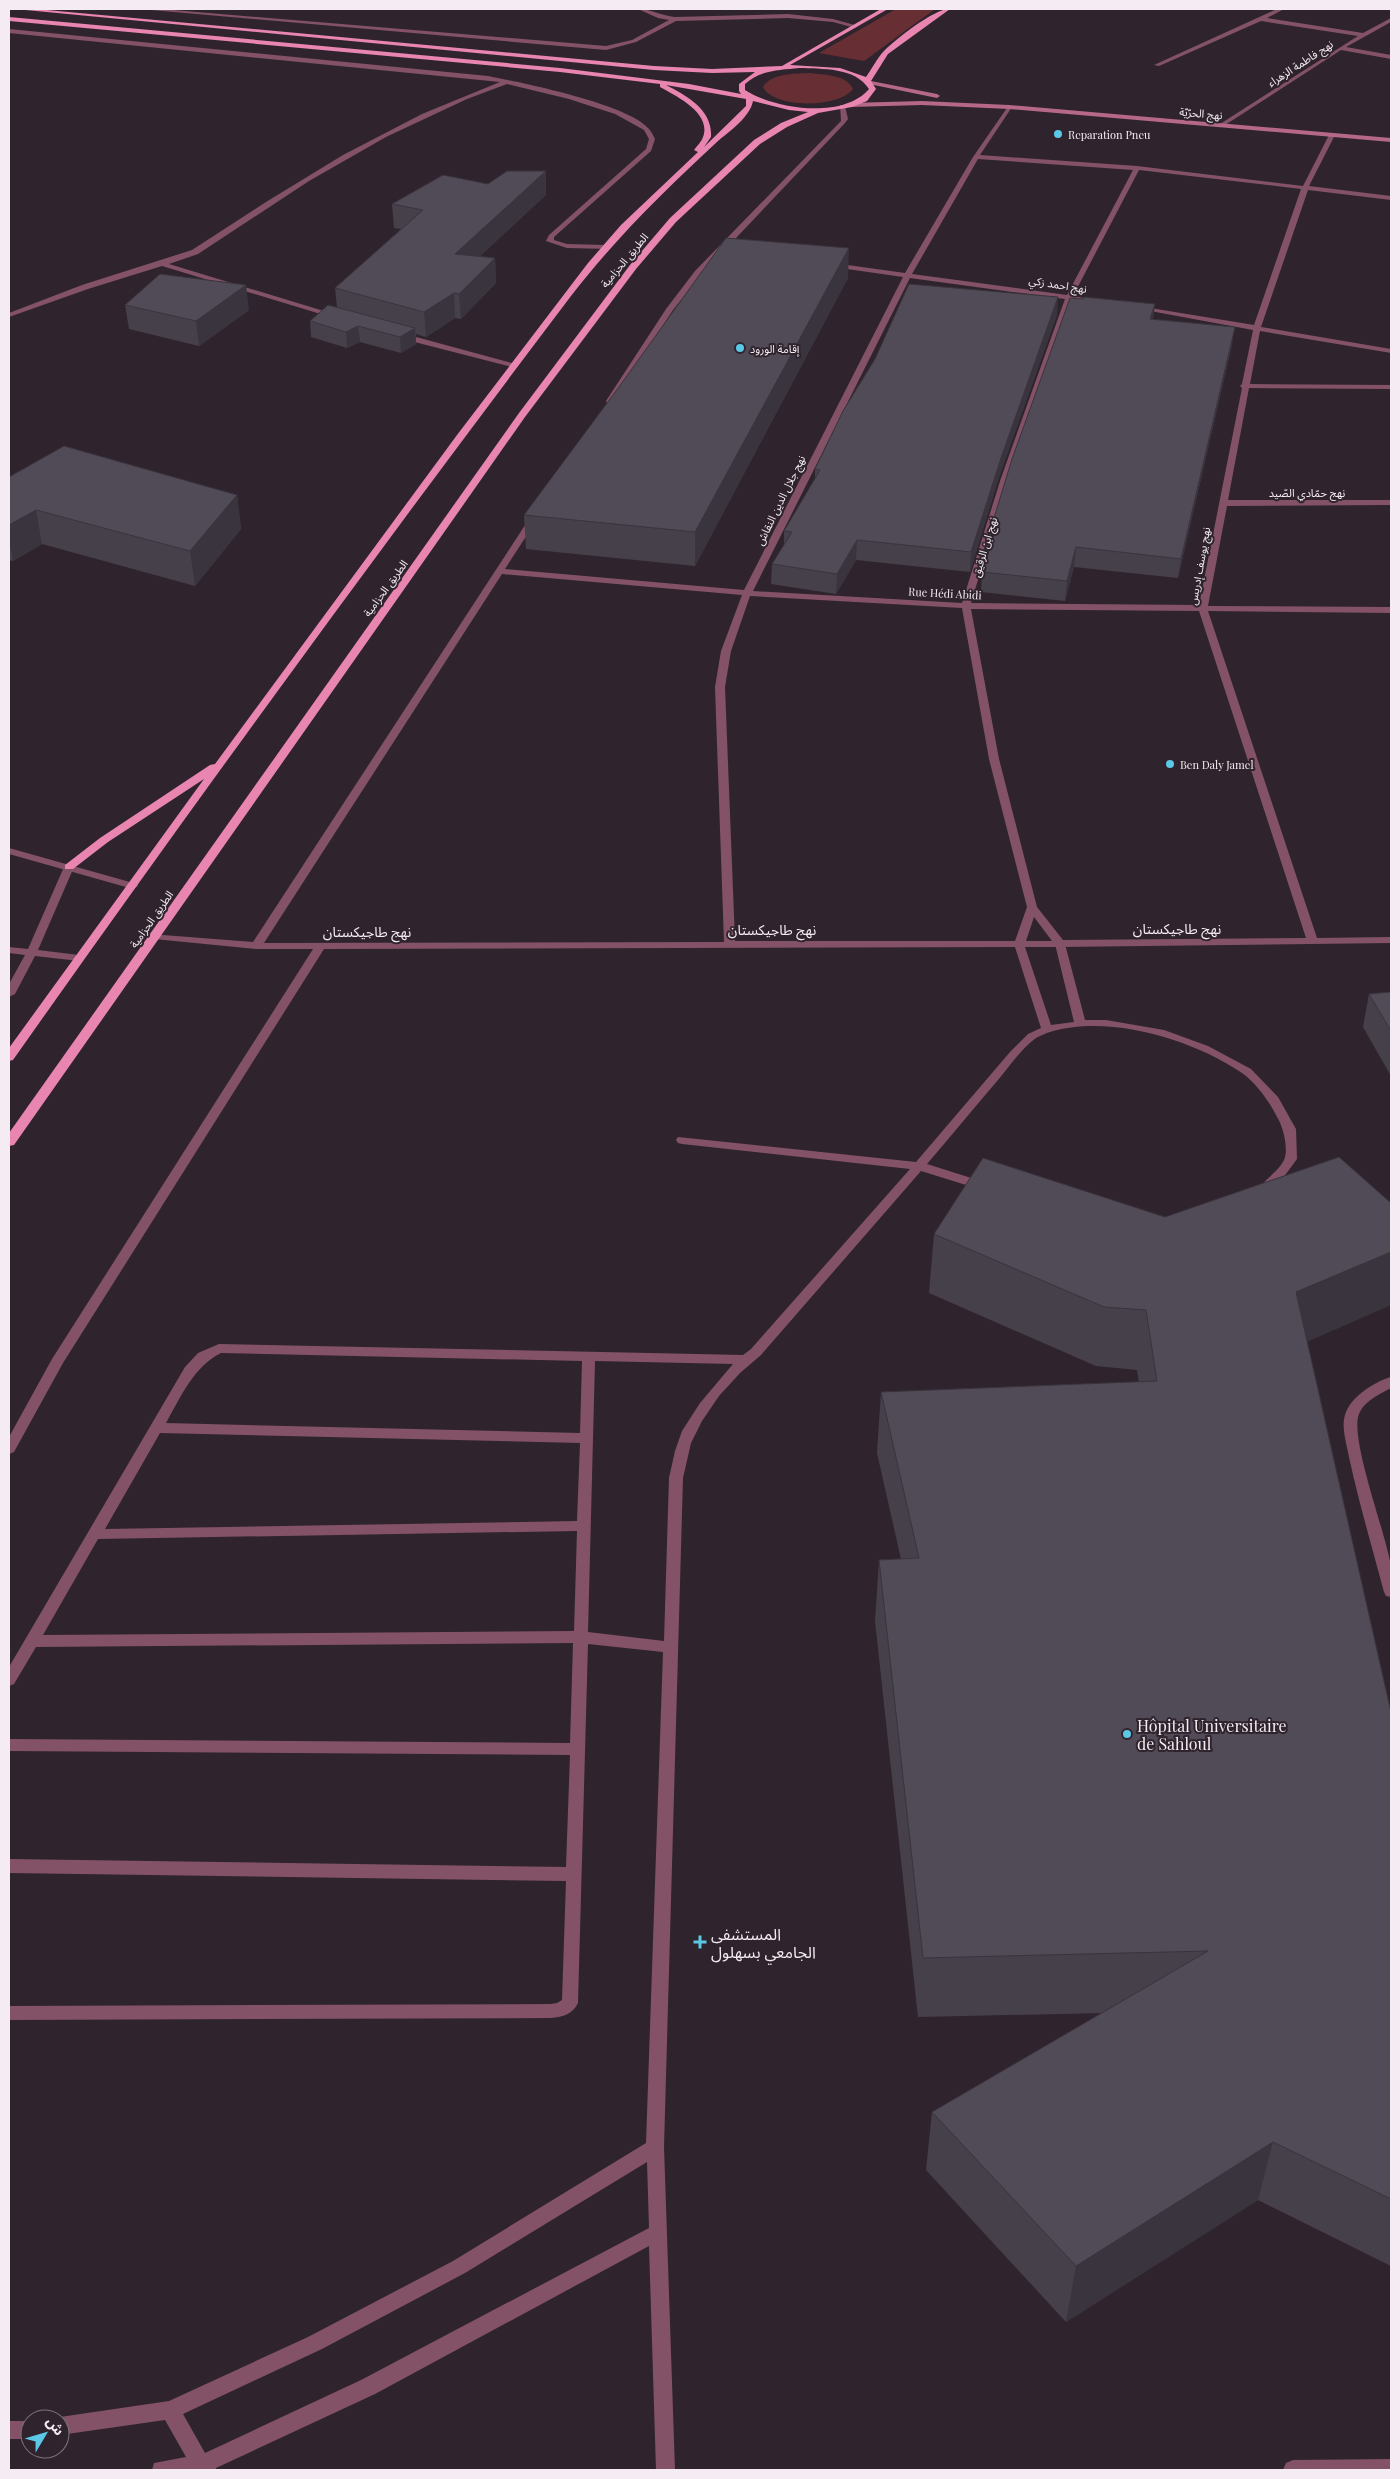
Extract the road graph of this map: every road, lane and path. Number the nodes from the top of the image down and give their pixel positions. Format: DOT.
graph roads {
  1 [pos="18,9"];
  2 [pos="144,9"];
  3 [pos="641,9"];
  4 [pos="884,9"];
  5 [pos="947,9"];
  6 [pos="1281,9"];
  7 [pos="9,19"];
  8 [pos="675,19"];
  9 [pos="1260,19"];
  10 [pos="1391,20"];
  11 [pos="855,26"];
  12 [pos="9,31"];
  13 [pos="1365,35"];
  14 [pos="1340,48"];
  15 [pos="1391,57"];
  16 [pos="1157,65"];
  17 [pos="775,68"];
  18 [pos="508,81"];
  19 [pos="650,81"];
  20 [pos="869,81"];
  21 [pos="749,97"];
  22 [pos="850,105"];
  23 [pos="840,107"];
  24 [pos="1009,108"];
  25 [pos="1222,125"];
  26 [pos="1332,134"];
  27 [pos="1391,140"];
  28 [pos="976,157"];
  29 [pos="690,163"];
  30 [pos="1136,168"];
  31 [pos="1305,188"];
  32 [pos="1391,198"];
  33 [pos="606,248"];
  34 [pos="823,263"];
  35 [pos="165,265"];
  36 [pos="908,274"];
  37 [pos="1069,297"];
  38 [pos="1107,303"];
  39 [pos="1126,306"];
  40 [pos="9,315"];
  41 [pos="339,318"];
  42 [pos="1257,328"];
  43 [pos="394,334"];
  44 [pos="1391,351"];
  45 [pos="515,366"];
  46 [pos="1244,386"];
  47 [pos="1391,387"];
  48 [pos="606,407"];
  49 [pos="1223,503"];
  50 [pos="1391,503"];
  51 [pos="537,513"];
  52 [pos="500,571"];
  53 [pos="748,593"];
  54 [pos="966,606"];
  55 [pos="1203,609"];
  56 [pos="1391,610"];
  57 [pos="225,759"];
  58 [pos="9,851"];
  59 [pos="68,867"];
  60 [pos="133,886"];
  61 [pos="1032,907"];
  62 [pos="154,936"];
  63 [pos="1391,940"];
  64 [pos="1313,942"];
  65 [pos="730,944"];
  66 [pos="1019,944"];
  67 [pos="1060,944"];
  68 [pos="256,946"];
  69 [pos="320,946"];
  70 [pos="9,950"];
  71 [pos="32,952"];
  72 [pos="79,958"];
  73 [pos="9,994"];
  74 [pos="1080,1024"];
  75 [pos="1047,1029"];
  76 [pos="9,1057"];
  77 [pos="682,1140"];
  78 [pos="9,1142"];
  79 [pos="919,1166"];
  80 [pos="995,1189"];
  81 [pos="1256,1196"];
  82 [pos="589,1356"];
  83 [pos="744,1360"];
  84 [pos="1391,1382"];
  85 [pos="156,1428"];
  86 [pos="587,1438"];
  87 [pos="9,1449"];
  88 [pos="584,1526"];
  89 [pos="94,1534"];
  90 [pos="1391,1592"];
  91 [pos="580,1638"];
  92 [pos="32,1641"];
  93 [pos="671,1647"];
  94 [pos="9,1680"];
  95 [pos="9,1745"];
  96 [pos="578,1749"];
  97 [pos="9,1866"];
  98 [pos="573,1874"];
  99 [pos="9,2013"];
  100 [pos="655,2147"];
  101 [pos="659,2232"];
  102 [pos="170,2410"];
  103 [pos="70,2425"];
  104 [pos="205,2468"];
  105 [pos="1391,2469"];
  106 [pos="161,2470"];
  107 [pos="666,2470"];
  108 [pos="1293,2470"];
  1 -- 17 [label="highway"];
  2 -- 8 [label="street"];
  3 -- 8 [label="street"];
  4 -- 11 [label="highway, الطريق الحزامية"];
  5 -- 20 [label="highway, الطريق الحزامية"];
  6 -- 9 [label="street"];
  7 -- 19 [label="highway"];
  8 -- 11 [label="street"];
  9 -- 13 [label="street"];
  9 -- 16 [label="street"];
  10 -- 13 [label="street, نهج فاطمة الزهراء"];
  11 -- 17 [label="highway, الطريق الحزامية"];
  12 -- 18 [label="street"];
  13 -- 14 [label="street, نهج فاطمة الزهراء"];
  14 -- 15 [label="street"];
  14 -- 25 [label="street, نهج فاطمة الزهراء"];
  17 -- 20 [label="highway, الطريق الحزامية"];
  17 -- 21 [label="highway, الطريق الحزامية"];
  18 -- 33 [label="street"];
  18 -- 35 [label="street"];
  19 -- 21 [label="highway"];
  19 -- 29 [label="highway"];
  20 -- 22 [label="highway, الطريق الحزامية"];
  20 -- 24 [label="main road"];
  21 -- 23 [label="highway, الطريق الحزامية"];
  21 -- 29 [label="highway, الطريق الحزامية"];
  22 -- 23 [label="highway, الطريق الحزامية"];
  22 -- 24 [label="main road"];
  23 -- 48 [label="street"];
  23 -- 62 [label="highway, الطريق الحزامية"];
  24 -- 25 [label="main road, نهج الحرّيّة"];
  24 -- 28 [label="street, نهج جلال الدين النقاش"];
  25 -- 26 [label="main road, نهج الحرّيّة"];
  26 -- 27 [label="main road, نهج الحرّيّة"];
  26 -- 31 [label="street, نهج يوسف إدريس"];
  28 -- 30 [label="street"];
  28 -- 36 [label="street, نهج جلال الدين النقاش"];
  29 -- 33 [label="highway, الطريق الحزامية"];
  30 -- 31 [label="street"];
  30 -- 37 [label="street, نهج ابن الرقيق"];
  31 -- 32 [label="street"];
  31 -- 42 [label="street, نهج يوسف إدريس"];
  33 -- 45 [label="highway, الطريق الحزامية"];
  34 -- 36 [label="street, نهج احمد زكي"];
  35 -- 40 [label="street"];
  35 -- 41 [label="street"];
  36 -- 37 [label="street, نهج احمد زكي"];
  36 -- 53 [label="street, نهج جلال الدين النقاش"];
  37 -- 38 [label="street, نهج احمد زكي"];
  37 -- 54 [label="street, نهج ابن الرقيق"];
  39 -- 42 [label="street"];
  42 -- 44 [label="street"];
  42 -- 46 [label="street, نهج يوسف إدريس"];
  43 -- 45 [label="street"];
  45 -- 57 [label="highway, الطريق الحزامية"];
  46 -- 47 [label="street"];
  46 -- 49 [label="street, نهج يوسف إدريس"];
  49 -- 50 [label="street, نهج حمّادي الصّيد"];
  49 -- 55 [label="street, نهج يوسف إدريس"];
  51 -- 52 [label="street"];
  52 -- 53 [label="street, Rue Hédi Abidi"];
  52 -- 68 [label="street"];
  53 -- 54 [label="street, Rue Hédi Abidi"];
  53 -- 65 [label="street, نهج جلال الدين النقاش"];
  54 -- 55 [label="street, Rue Hédi Abidi"];
  54 -- 61 [label="street, نهج ابن الرقيق"];
  55 -- 56 [label="street, Rue Hédi Abidi"];
  55 -- 64 [label="street, نهج يوسف إدريس"];
  57 -- 59 [label="highway"];
  57 -- 60 [label="highway, الطريق الحزامية"];
  58 -- 59 [label="street"];
  59 -- 60 [label="street"];
  59 -- 71 [label="street"];
  60 -- 72 [label="highway, الطريق الحزامية"];
  61 -- 66 [label="street"];
  61 -- 67 [label="street"];
  62 -- 68 [label="street, نهج طاجيكستان"];
  62 -- 78 [label="highway, الطريق الحزامية"];
  63 -- 64 [label="street, نهج طاجيكستان"];
  64 -- 67 [label="street, نهج طاجيكستان"];
  65 -- 66 [label="street, نهج طاجيكستان"];
  65 -- 69 [label="street, نهج طاجيكستان"];
  66 -- 67 [label="street, نهج طاجيكستان"];
  66 -- 75 [label="street"];
  67 -- 74 [label="street"];
  68 -- 69 [label="street, نهج طاجيكستان"];
  69 -- 87 [label="street"];
  70 -- 71 [label="street"];
  71 -- 72 [label="street"];
  71 -- 73 [label="street"];
  72 -- 76 [label="highway, الطريق الحزامية"];
  74 -- 75 [label="street"];
  74 -- 81 [label="street"];
  75 -- 79 [label="street"];
  77 -- 79 [label="street"];
  79 -- 80 [label="street"];
  79 -- 83 [label="street"];
  82 -- 83 [label="street"];
  82 -- 85 [label="street"];
  82 -- 86 [label="street"];
  83 -- 93 [label="street"];
  84 -- 90 [label="street"];
  85 -- 86 [label="street"];
  85 -- 89 [label="street"];
  86 -- 88 [label="street"];
  88 -- 89 [label="street"];
  88 -- 91 [label="street"];
  89 -- 92 [label="street"];
  91 -- 92 [label="street"];
  91 -- 93 [label="street"];
  91 -- 96 [label="street"];
  92 -- 94 [label="street"];
  93 -- 100 [label="street"];
  95 -- 96 [label="street"];
  96 -- 98 [label="street"];
  97 -- 98 [label="street"];
  98 -- 99 [label="street"];
  100 -- 101 [label="street"];
  100 -- 102 [label="street"];
  101 -- 104 [label="street"];
  101 -- 107 [label="street"];
  102 -- 103 [label="street"];
  102 -- 104 [label="street"];
  104 -- 106 [label="street"];
  105 -- 108 [label="street"];
}
